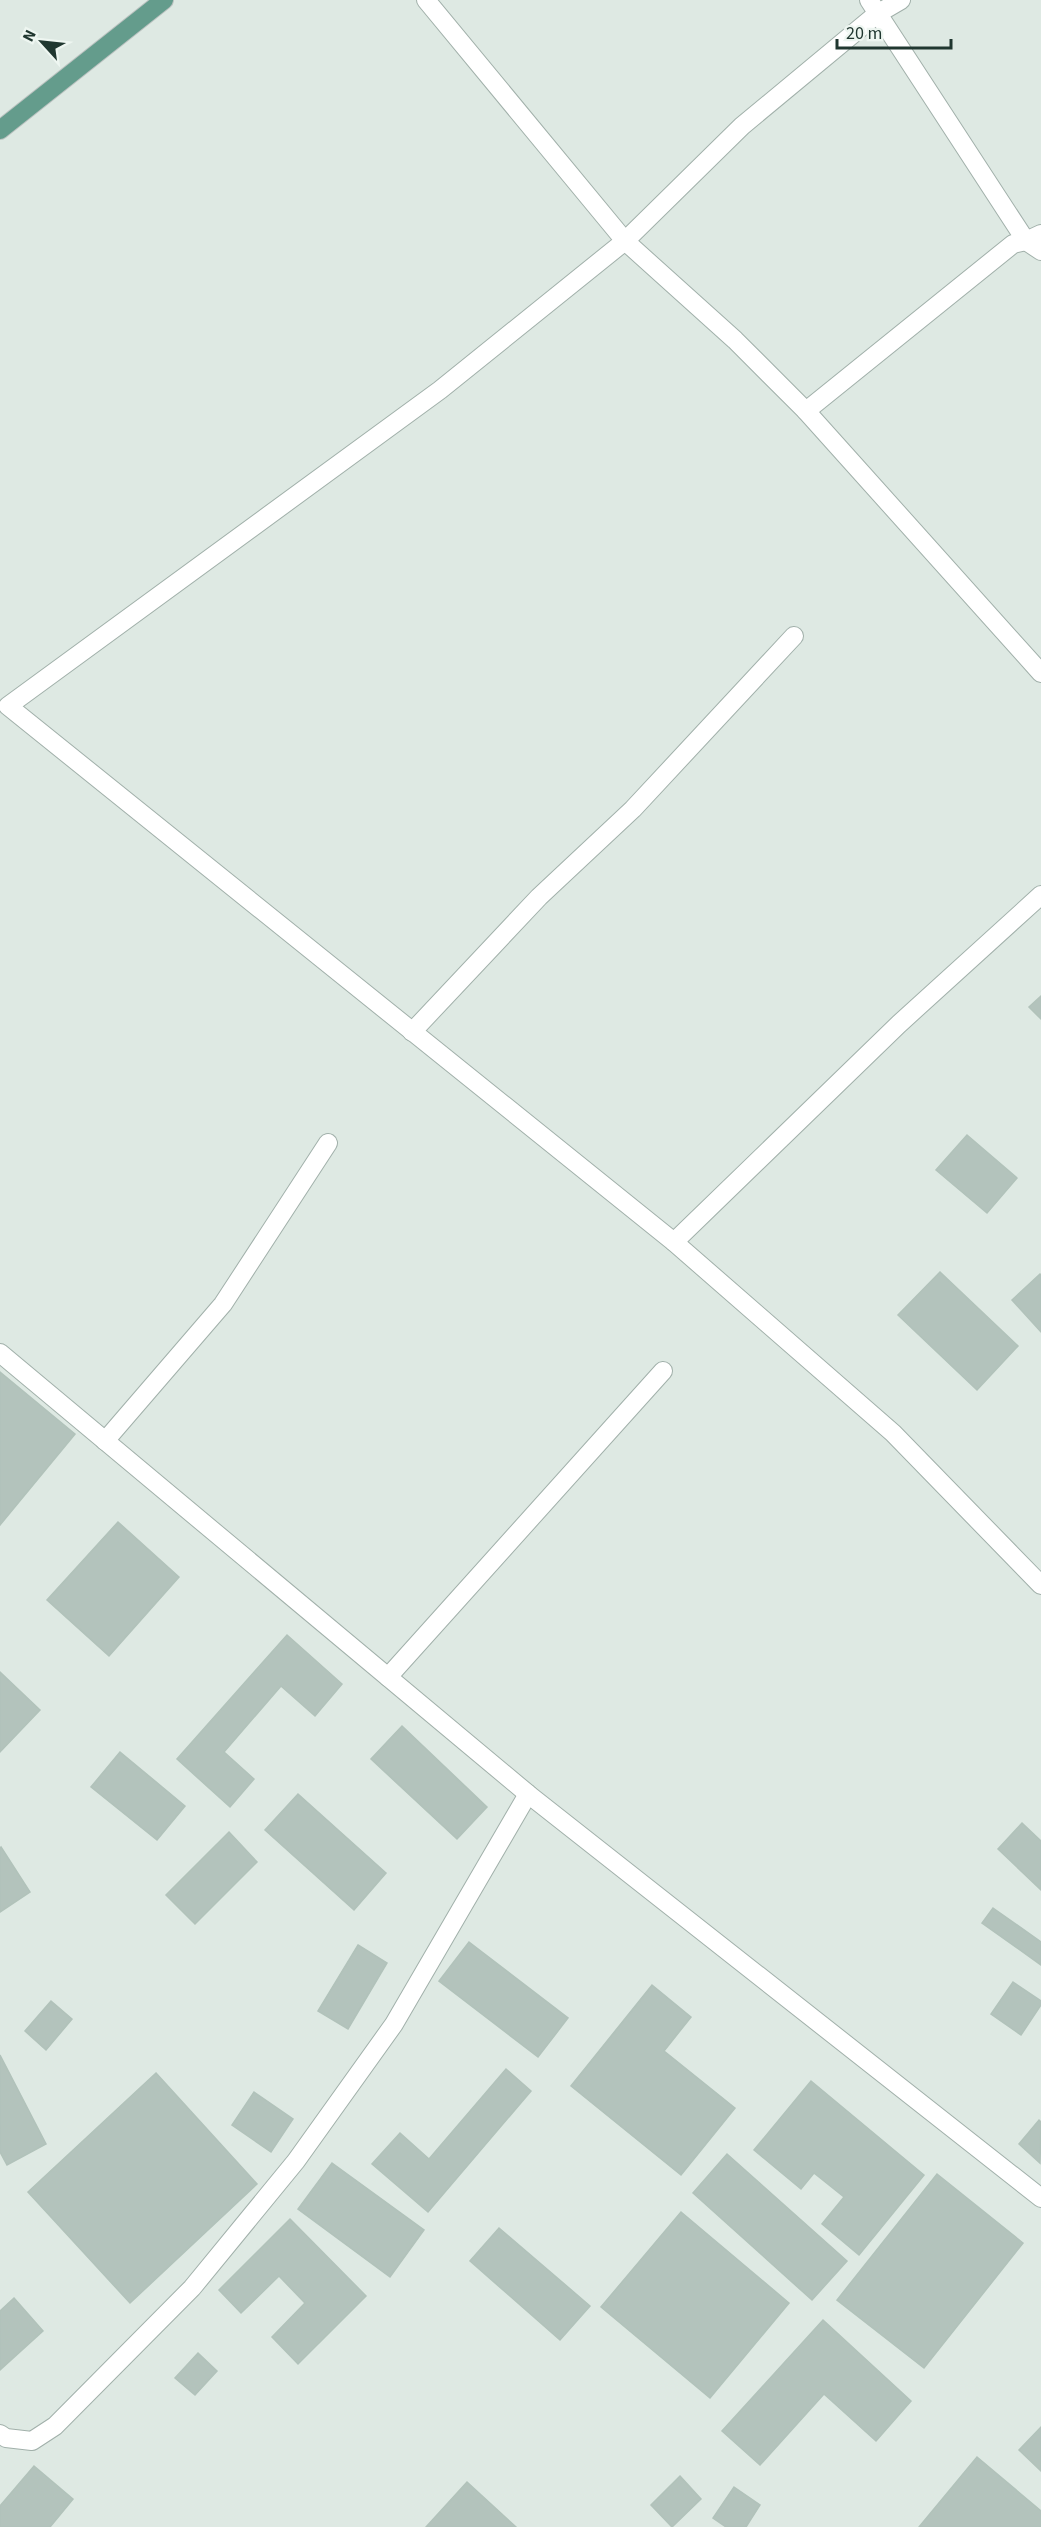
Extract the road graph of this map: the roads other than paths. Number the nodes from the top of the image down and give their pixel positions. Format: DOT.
graph roads {
  1 [pos="164,0"];
  2 [pos="426,0"];
  3 [pos="901,0"];
  4 [pos="873,7"];
  5 [pos="0,130"];
  6 [pos="625,241"];
  7 [pos="1036,242"];
  8 [pos="806,411"];
  9 [pos="794,636"];
  10 [pos="1041,673"];
  11 [pos="3,705"];
  12 [pos="1041,896"];
  13 [pos="412,1032"];
  14 [pos="328,1143"];
  15 [pos="674,1242"];
  16 [pos="0,1353"];
  17 [pos="663,1371"];
  18 [pos="105,1441"];
  19 [pos="1041,1585"];
  20 [pos="388,1677"];
  21 [pos="528,1794"];
  22 [pos="1041,2198"];
  23 [pos="0,2434"];
  1 -- 5 [label="main road"];
  2 -- 6 [label="street"];
  3 -- 4 [label="street"];
  4 -- 6 [label="street"];
  4 -- 7 [label="street"];
  6 -- 8 [label="street"];
  6 -- 11 [label="street"];
  7 -- 8 [label="street"];
  8 -- 10 [label="street"];
  9 -- 13 [label="street"];
  11 -- 13 [label="street"];
  12 -- 15 [label="street"];
  13 -- 15 [label="street"];
  14 -- 18 [label="street"];
  15 -- 19 [label="street"];
  16 -- 18 [label="street"];
  17 -- 20 [label="street"];
  18 -- 20 [label="street"];
  20 -- 21 [label="street"];
  21 -- 22 [label="street"];
  21 -- 23 [label="street"];
}
